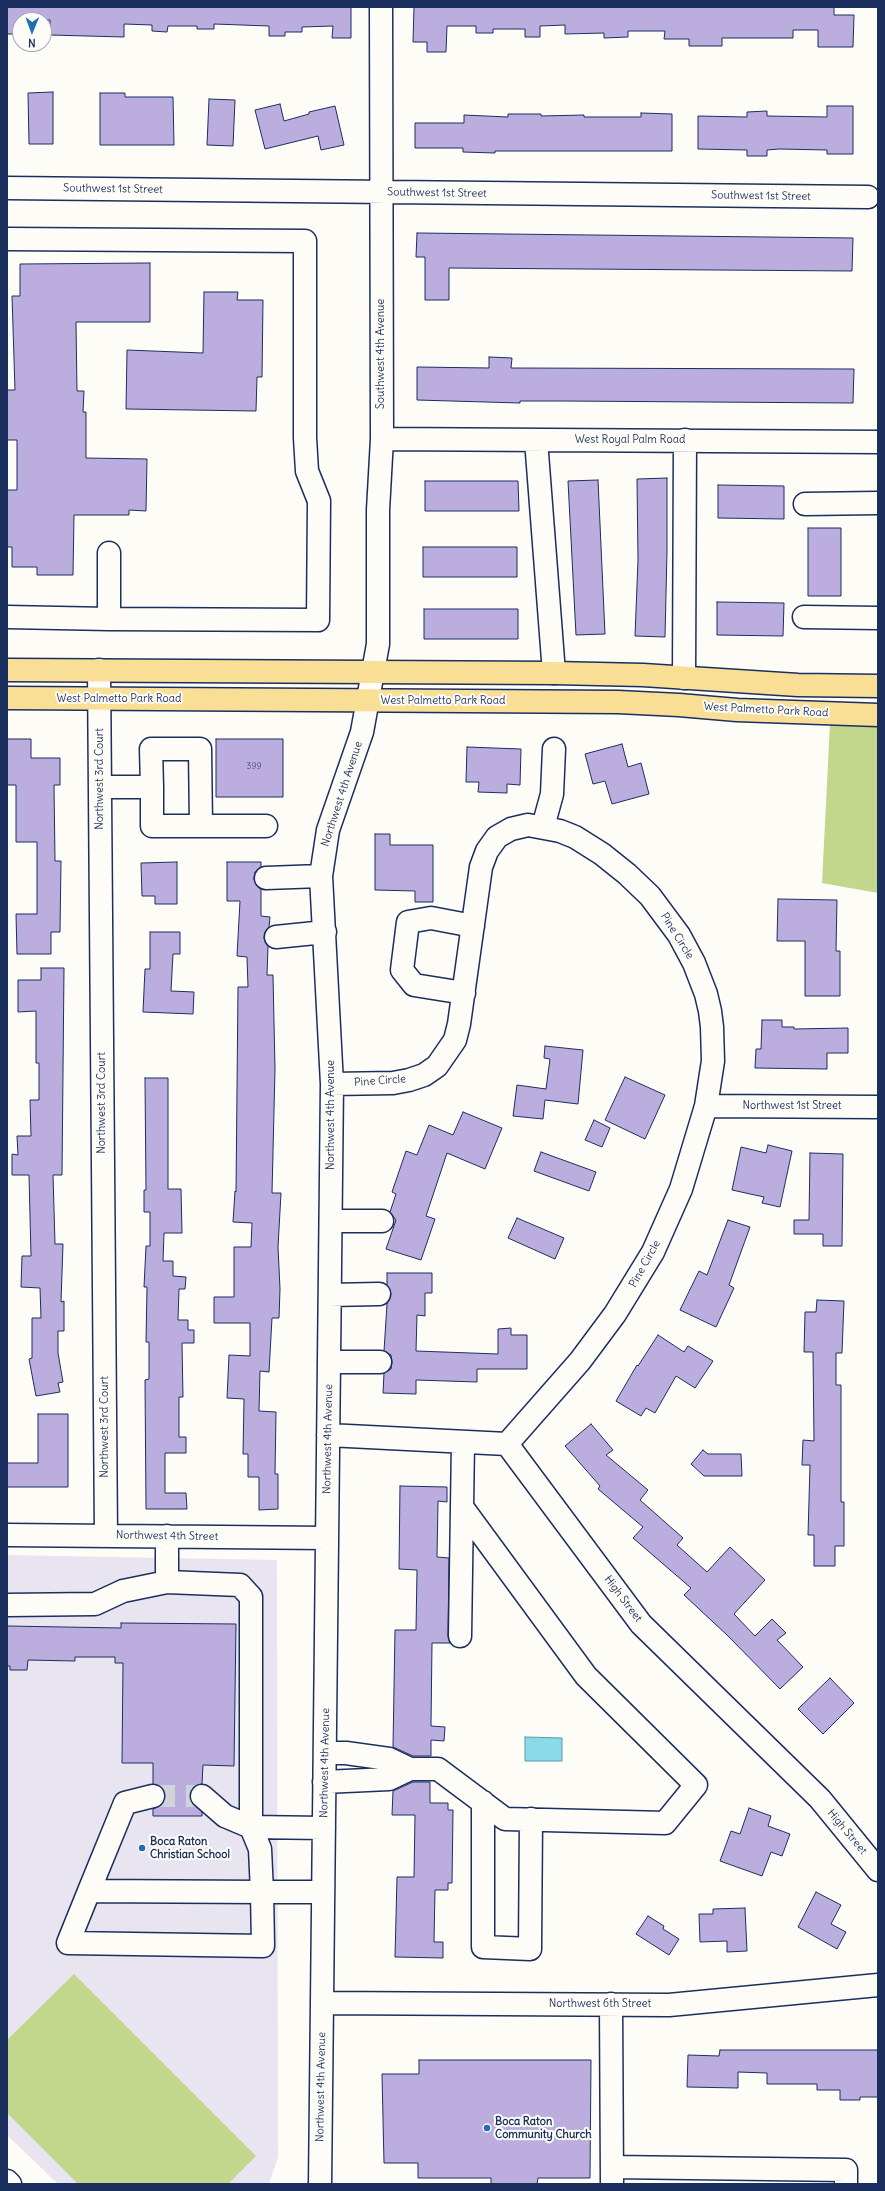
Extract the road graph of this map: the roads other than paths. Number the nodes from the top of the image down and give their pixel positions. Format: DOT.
graph roads {
  1 [pos="381,7"];
  2 [pos="7,188"];
  3 [pos="381,193"];
  4 [pos="868,197"];
  5 [pos="7,239"];
  6 [pos="382,439"];
  7 [pos="536,440"];
  8 [pos="685,440"];
  9 [pos="878,442"];
  10 [pos="878,503"];
  11 [pos="805,504"];
  12 [pos="109,553"];
  13 [pos="7,617"];
  14 [pos="804,617"];
  15 [pos="109,618"];
  16 [pos="878,618"];
  17 [pos="7,670"];
  18 [pos="100,670"];
  19 [pos="554,672"];
  20 [pos="373,673"];
  21 [pos="684,678"];
  22 [pos="878,686"];
  23 [pos="7,698"];
  24 [pos="99,698"];
  25 [pos="368,701"];
  26 [pos="878,714"];
  27 [pos="554,749"];
  28 [pos="100,787"];
  29 [pos="152,787"];
  30 [pos="201,826"];
  31 [pos="266,826"];
  32 [pos="543,827"];
  33 [pos="321,876"];
  34 [pos="266,878"];
  35 [pos="473,926"];
  36 [pos="324,932"];
  37 [pos="276,937"];
  38 [pos="464,994"];
  39 [pos="332,1084"];
  40 [pos="706,1106"];
  41 [pos="878,1107"];
  42 [pos="331,1221"];
  43 [pos="382,1221"];
  44 [pos="379,1294"];
  45 [pos="330,1295"];
  46 [pos="329,1362"];
  47 [pos="380,1362"];
  48 [pos="328,1435"];
  49 [pos="463,1442"];
  50 [pos="506,1444"];
  51 [pos="462,1507"];
  52 [pos="7,1535"];
  53 [pos="106,1536"];
  54 [pos="167,1536"];
  55 [pos="327,1538"];
  56 [pos="167,1582"];
  57 [pos="7,1605"];
  58 [pos="460,1636"];
  59 [pos="325,1753"];
  60 [pos="374,1757"];
  61 [pos="410,1769"];
  62 [pos="374,1780"];
  63 [pos="324,1782"];
  64 [pos="153,1796"];
  65 [pos="202,1796"];
  66 [pos="483,1802"];
  67 [pos="531,1819"];
  68 [pos="251,1827"];
  69 [pos="324,1828"];
  70 [pos="878,1870"];
  71 [pos="89,1891"];
  72 [pos="262,1892"];
  73 [pos="323,1892"];
  74 [pos="878,1985"];
  75 [pos="322,2003"];
  76 [pos="611,2004"];
  77 [pos="612,2175"];
  78 [pos="7,2181"];
  79 [pos="10,2184"];
  80 [pos="320,2184"];
  81 [pos="846,2184"];
  1 -- 3 [label="street, Southwest 4th Avenue"];
  2 -- 3 [label="street, Southwest 1st Street"];
  3 -- 4 [label="street, Southwest 1st Street"];
  3 -- 6 [label="street, Southwest 4th Avenue"];
  5 -- 15 [label="street"];
  6 -- 7 [label="street, West Royal Palm Road"];
  6 -- 20 [label="street, Southwest 4th Avenue"];
  7 -- 8 [label="street, West Royal Palm Road"];
  7 -- 19 [label="street"];
  8 -- 9 [label="street, West Royal Palm Road"];
  8 -- 21 [label="street"];
  10 -- 11 [label="street"];
  12 -- 15 [label="street"];
  13 -- 15 [label="street"];
  14 -- 16 [label="street"];
  17 -- 18 [label="main road"];
  18 -- 20 [label="main road"];
  18 -- 24 [label="street, Northwest 3rd Court"];
  19 -- 20 [label="main road"];
  19 -- 21 [label="main road"];
  20 -- 25 [label="street, Southwest 4th Avenue"];
  21 -- 22 [label="main road"];
  23 -- 24 [label="main road, West Palmetto Park Road"];
  24 -- 25 [label="main road, West Palmetto Park Road"];
  24 -- 28 [label="street, Northwest 3rd Court"];
  25 -- 26 [label="main road, West Palmetto Park Road"];
  25 -- 33 [label="street, Northwest 4th Avenue"];
  27 -- 32 [label="street"];
  28 -- 29 [label="street"];
  28 -- 53 [label="street, Northwest 3rd Court"];
  29 -- 30 [label="street"];
  29 -- 30 [label="street"];
  30 -- 31 [label="street"];
  32 -- 35 [label="street, Pine Circle"];
  32 -- 40 [label="street, Pine Circle"];
  33 -- 34 [label="street"];
  33 -- 36 [label="street, Northwest 4th Avenue"];
  35 -- 38 [label="street, Pine Circle"];
  35 -- 38 [label="street"];
  36 -- 37 [label="street"];
  36 -- 39 [label="street, Northwest 4th Avenue"];
  38 -- 39 [label="street, Pine Circle"];
  39 -- 42 [label="street, Northwest 4th Avenue"];
  40 -- 41 [label="street, Northwest 1st Street"];
  40 -- 50 [label="street, Pine Circle"];
  42 -- 43 [label="street"];
  42 -- 45 [label="street, Northwest 4th Avenue"];
  44 -- 45 [label="street"];
  45 -- 46 [label="street, Northwest 4th Avenue"];
  46 -- 47 [label="street"];
  46 -- 48 [label="street, Northwest 4th Avenue"];
  48 -- 49 [label="street"];
  48 -- 55 [label="street, Northwest 4th Avenue"];
  49 -- 50 [label="street"];
  49 -- 51 [label="street"];
  50 -- 70 [label="street, High Street"];
  51 -- 58 [label="street"];
  51 -- 67 [label="street"];
  52 -- 53 [label="street, Northwest 4th Street"];
  53 -- 54 [label="street, Northwest 4th Street"];
  54 -- 55 [label="street, Northwest 4th Street"];
  54 -- 56 [label="street"];
  55 -- 59 [label="street, Northwest 4th Avenue"];
  56 -- 57 [label="street"];
  56 -- 68 [label="street"];
  59 -- 60 [label="street"];
  59 -- 63 [label="street, Northwest 4th Avenue"];
  60 -- 61 [label="street"];
  60 -- 62 [label="street"];
  61 -- 62 [label="street"];
  61 -- 66 [label="street"];
  62 -- 63 [label="street"];
  63 -- 69 [label="street, Northwest 4th Avenue"];
  64 -- 71 [label="street"];
  65 -- 68 [label="street"];
  66 -- 67 [label="street"];
  66 -- 67 [label="street"];
  68 -- 69 [label="street"];
  68 -- 72 [label="street"];
  69 -- 73 [label="street, Northwest 4th Avenue"];
  71 -- 72 [label="street"];
  71 -- 72 [label="street"];
  72 -- 73 [label="street"];
  73 -- 75 [label="street, Northwest 4th Avenue"];
  74 -- 76 [label="street, Northwest 6th Street"];
  75 -- 76 [label="street, Northwest 6th Street"];
  75 -- 80 [label="street, Northwest 4th Avenue"];
  76 -- 77 [label="street"];
  77 -- 81 [label="street"];
  78 -- 79 [label="street"];
}
